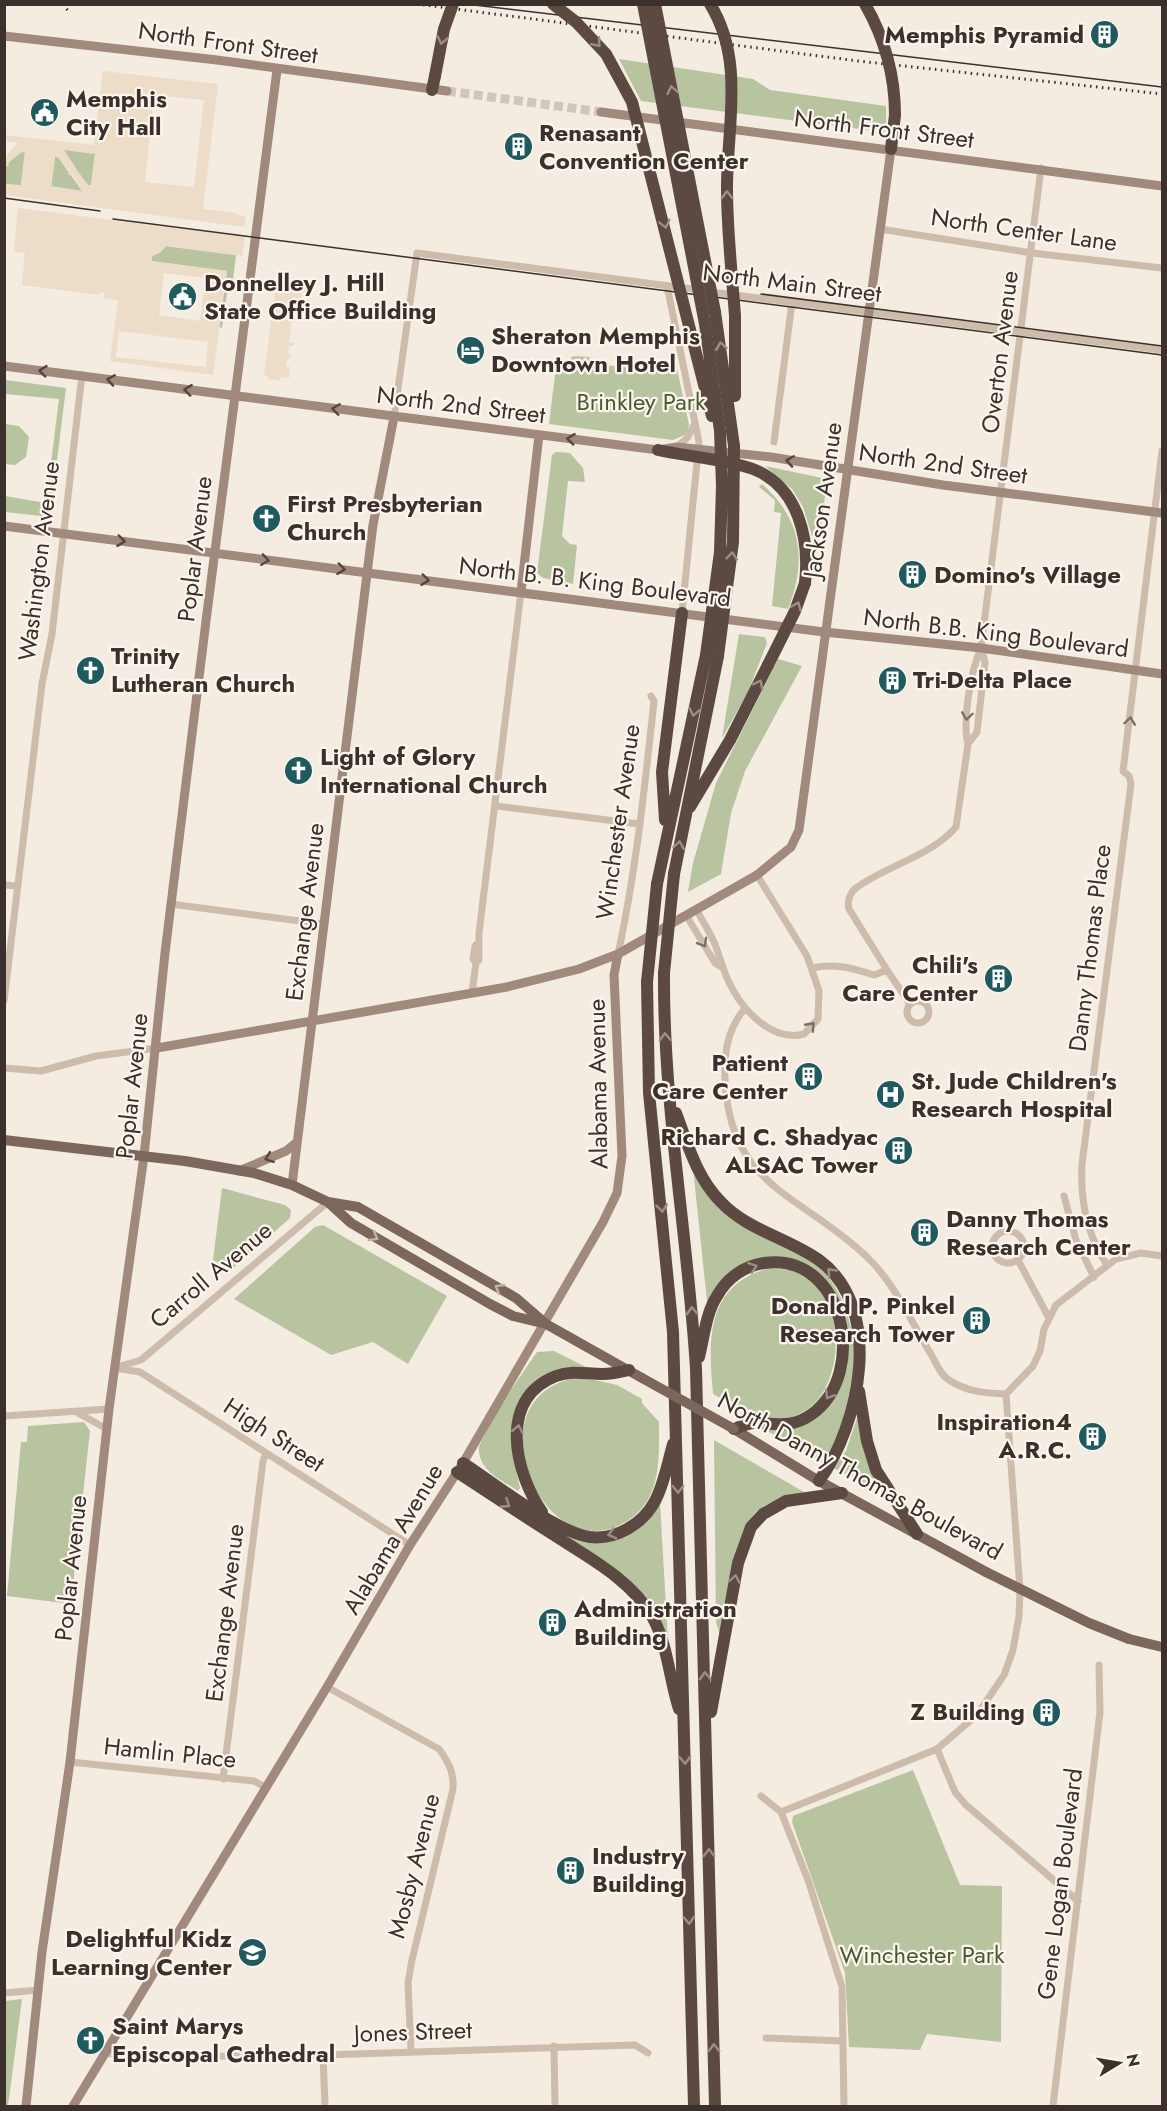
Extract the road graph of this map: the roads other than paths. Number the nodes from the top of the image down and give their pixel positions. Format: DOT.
graph roads {
  1 [pos="453,4"];
  2 [pos="553,4"];
  3 [pos="642,4"];
  4 [pos="655,4"];
  5 [pos="710,4"];
  6 [pos="865,4"];
  7 [pos="4,36"];
  8 [pos="277,70"];
  9 [pos="432,90"];
  10 [pos="447,91"];
  11 [pos="601,112"];
  12 [pos="891,149"];
  13 [pos="1041,168"];
  14 [pos="1162,186"];
  15 [pos="880,230"];
  16 [pos="1032,253"];
  17 [pos="417,254"];
  18 [pos="1162,268"];
  19 [pos="667,286"];
  20 [pos="792,302"];
  21 [pos="869,313"];
  22 [pos="1022,332"];
  23 [pos="1162,350"];
  24 [pos="4,366"];
  25 [pos="82,375"];
  26 [pos="235,395"];
  27 [pos="394,417"];
  28 [pos="695,423"];
  29 [pos="539,435"];
  30 [pos="774,441"];
  31 [pos="734,446"];
  32 [pos="677,447"];
  33 [pos="658,450"];
  34 [pos="1162,451"];
  35 [pos="698,454"];
  36 [pos="722,457"];
  37 [pos="848,470"];
  38 [pos="1002,492"];
  39 [pos="1159,512"];
  40 [pos="4,526"];
  41 [pos="63,533"];
  42 [pos="215,553"];
  43 [pos="367,572"];
  44 [pos="521,592"];
  45 [pos="682,614"];
  46 [pos="824,632"];
  47 [pos="981,648"];
  48 [pos="712,656"];
  49 [pos="1136,670"];
  50 [pos="1162,674"];
  51 [pos="651,696"];
  52 [pos="968,744"];
  53 [pos="496,806"];
  54 [pos="685,815"];
  55 [pos="639,824"];
  56 [pos="666,837"];
  57 [pos="757,875"];
  58 [pos="4,885"];
  59 [pos="18,886"];
  60 [pos="171,904"];
  61 [pos="696,909"];
  62 [pos="686,915"];
  63 [pos="323,924"];
  64 [pos="618,954"];
  65 [pos="723,968"];
  66 [pos="812,968"];
  67 [pos="887,970"];
  68 [pos="472,993"];
  69 [pos="4,1001"];
  70 [pos="910,1004"];
  71 [pos="745,1008"];
  72 [pos="310,1021"];
  73 [pos="157,1048"];
  74 [pos="4,1068"];
  75 [pos="670,1095"];
  76 [pos="4,1140"];
  77 [pos="297,1142"];
  78 [pos="144,1156"];
  79 [pos="239,1171"];
  80 [pos="292,1185"];
  81 [pos="1064,1196"];
  82 [pos="328,1202"];
  83 [pos="1162,1256"];
  84 [pos="1018,1260"];
  85 [pos="1107,1265"];
  86 [pos="1094,1277"];
  87 [pos="1048,1318"];
  88 [pos="546,1324"];
  89 [pos="115,1368"];
  90 [pos="696,1369"];
  91 [pos="629,1371"];
  92 [pos="858,1386"];
  93 [pos="1006,1394"];
  94 [pos="109,1409"];
  95 [pos="76,1412"];
  96 [pos="4,1416"];
  97 [pos="107,1429"];
  98 [pos="734,1429"];
  99 [pos="676,1431"];
  100 [pos="266,1454"];
  101 [pos="460,1467"];
  102 [pos="819,1480"];
  103 [pos="842,1493"];
  104 [pos="544,1516"];
  105 [pos="917,1534"];
  106 [pos="410,1545"];
  107 [pos="1162,1647"];
  108 [pos="1099,1665"];
  109 [pos="327,1687"];
  110 [pos="684,1722"];
  111 [pos="707,1734"];
  112 [pos="937,1749"];
  113 [pos="70,1762"];
  114 [pos="224,1779"];
  115 [pos="265,1787"];
  116 [pos="761,1796"];
  117 [pos="781,1812"];
  118 [pos="1078,1901"];
  119 [pos="39,1990"];
  120 [pos="4,1993"];
  121 [pos="766,2038"];
  122 [pos="843,2041"];
  123 [pos="554,2046"];
  124 [pos="411,2051"];
  125 [pos="105,2053"];
  126 [pos="648,2053"];
  127 [pos="323,2055"];
  128 [pos="26,2106"];
  129 [pos="73,2106"];
  130 [pos="325,2106"];
  131 [pos="555,2106"];
  132 [pos="694,2106"];
  133 [pos="715,2106"];
  134 [pos="844,2106"];
  135 [pos="1053,2106"];
  1 -- 9 [label="highway, one-way, bridge"];
  2 -- 36 [label="highway, one-way, bridge"];
  3 -- 36 [label="highway, bridge"];
  31 -- 4 [label="highway, one-way, bridge"];
  31 -- 5 [label="highway, one-way, bridge"];
  6 -- 12 [label="highway, bridge"];
  7 -- 8 [label="street, North Front Street"];
  8 -- 9 [label="street, North Front Street"];
  8 -- 26 [label="street, Poplar Avenue"];
  9 -- 10 [label="street, North Front Street"];
  11 -- 12 [label="street, North Front Street"];
  12 -- 13 [label="street, North Front Street"];
  12 -- 15 [label="street, Jackson Avenue"];
  13 -- 14 [label="street, North Front Street"];
  13 -- 16 [label="street, Overton Avenue"];
  15 -- 16 [label="street, North Center Lane"];
  15 -- 21 [label="street, Jackson Avenue"];
  16 -- 18 [label="street, North Center Lane"];
  16 -- 22 [label="street, Overton Avenue"];
  17 -- 19 [label="street, North Main Street"];
  17 -- 27 [label="street, Exchange Avenue"];
  19 -- 20 [label="street, North Main Street"];
  19 -- 28 [label="street"];
  20 -- 21 [label="street, North Main Street"];
  20 -- 30 [label="street"];
  21 -- 22 [label="street, North Main Street"];
  21 -- 37 [label="street, Jackson Avenue"];
  22 -- 23 [label="street, North Main Street"];
  22 -- 38 [label="street, Overton Avenue"];
  25 -- 24 [label="street, North 2nd Street, one-way"];
  26 -- 25 [label="street, North 2nd Street, one-way"];
  25 -- 41 [label="street, Washington Avenue"];
  27 -- 26 [label="street, North 2nd Street, one-way"];
  26 -- 42 [label="street, Poplar Avenue"];
  27 -- 29 [label="street, North 2nd Street"];
  27 -- 43 [label="street, Exchange Avenue"];
  28 -- 32 [label="street"];
  28 -- 35 [label="street"];
  33 -- 29 [label="street, North 2nd Street, one-way"];
  29 -- 44 [label="street"];
  48 -- 31 [label="highway, one-way, bridge"];
  32 -- 33 [label="street, North 2nd Street"];
  32 -- 35 [label="street, North 2nd Street"];
  33 -- 35 [label="highway"];
  34 -- 39 [label="street, Danny Thomas Place"];
  37 -- 35 [label="street, North 2nd Street, one-way"];
  35 -- 45 [label="street"];
  54 -- 35 [label="highway, one-way, bridge"];
  36 -- 48 [label="highway, bridge"];
  37 -- 38 [label="street, North 2nd Street"];
  37 -- 46 [label="street, Jackson Avenue"];
  38 -- 39 [label="street, North 2nd Street"];
  38 -- 47 [label="street, Overton Avenue"];
  39 -- 49 [label="street, Danny Thomas Place"];
  40 -- 41 [label="street, North B. B. King Boulevard"];
  41 -- 42 [label="street, North B. B. King Boulevard, one-way"];
  41 -- 59 [label="street, Washington Avenue"];
  42 -- 43 [label="street, North B. B. King Boulevard, one-way"];
  42 -- 60 [label="street, Poplar Avenue"];
  43 -- 44 [label="street, North B. B. King Boulevard, one-way"];
  43 -- 63 [label="street, Exchange Avenue"];
  44 -- 45 [label="street, North B. B. King Boulevard"];
  44 -- 53 [label="street"];
  45 -- 46 [label="street, North B. B. King Boulevard"];
  45 -- 56 [label="highway"];
  46 -- 47 [label="street, North B.B. King Boulevard"];
  46 -- 57 [label="street, Jackson Avenue"];
  47 -- 49 [label="street, North B.B. King Boulevard"];
  47 -- 52 [label="street, Overton Avenue, one-way"];
  47 -- 52 [label="street, Overton Avenue"];
  48 -- 54 [label="highway"];
  48 -- 56 [label="highway, one-way"];
  49 -- 50 [label="street, North B.B. King Boulevard"];
  85 -- 49 [label="street, Danny Thomas Place, one-way"];
  51 -- 55 [label="street, Winchester Avenue"];
  52 -- 67 [label="street, Overton Avenue"];
  53 -- 55 [label="street"];
  53 -- 68 [label="street"];
  75 -- 54 [label="highway, one-way, bridge"];
  55 -- 64 [label="street, Winchester Avenue"];
  56 -- 99 [label="highway, one-way, bridge"];
  57 -- 61 [label="street"];
  57 -- 66 [label="street"];
  58 -- 59 [label="street"];
  59 -- 69 [label="street, Washington Avenue"];
  60 -- 63 [label="street"];
  60 -- 73 [label="street, Poplar Avenue"];
  61 -- 62 [label="street"];
  61 -- 65 [label="street"];
  62 -- 64 [label="street"];
  62 -- 65 [label="street, one-way"];
  63 -- 72 [label="street, Exchange Avenue"];
  64 -- 68 [label="street"];
  64 -- 88 [label="street, Alabama Avenue"];
  65 -- 71 [label="street"];
  66 -- 67 [label="street"];
  71 -- 66 [label="street, one-way"];
  67 -- 70 [label="street"];
  68 -- 72 [label="street"];
  71 -- 93 [label="street"];
  72 -- 73 [label="street"];
  72 -- 77 [label="street, Exchange Avenue"];
  73 -- 74 [label="street"];
  73 -- 78 [label="street, Poplar Avenue"];
  90 -- 75 [label="highway, one-way"];
  92 -- 75 [label="highway, one-way"];
  76 -- 78 [label="main road, North Danny Thomas Boulevard"];
  77 -- 79 [label="street, one-way"];
  77 -- 80 [label="street, Exchange Avenue"];
  78 -- 79 [label="main road, North Danny Thomas Boulevard"];
  78 -- 89 [label="street, Poplar Avenue"];
  79 -- 80 [label="main road, North Danny Thomas Boulevard"];
  80 -- 82 [label="main road, North Danny Thomas Boulevard"];
  81 -- 86 [label="street"];
  82 -- 88 [label="main road, North Danny Thomas Boulevard, one-way"];
  88 -- 82 [label="main road, North Danny Thomas Boulevard, one-way"];
  82 -- 89 [label="street, Carroll Avenue"];
  83 -- 85 [label="street"];
  84 -- 84 [label="street"];
  84 -- 87 [label="street"];
  85 -- 86 [label="street"];
  86 -- 87 [label="street"];
  87 -- 93 [label="street"];
  88 -- 91 [label="main road, North Danny Thomas Boulevard"];
  88 -- 101 [label="street, Alabama Avenue"];
  89 -- 94 [label="street, Poplar Avenue"];
  89 -- 100 [label="street, High Street"];
  90 -- 98 [label="highway, one-way"];
  111 -- 90 [label="highway, one-way"];
  91 -- 98 [label="main road, North Danny Thomas Boulevard, bridge"];
  104 -- 91 [label="highway, one-way"];
  92 -- 102 [label="highway"];
  92 -- 105 [label="highway"];
  93 -- 112 [label="street"];
  94 -- 95 [label="street"];
  94 -- 97 [label="street, Poplar Avenue"];
  95 -- 96 [label="street"];
  95 -- 97 [label="street"];
  97 -- 113 [label="street, Poplar Avenue"];
  98 -- 102 [label="main road, North Danny Thomas Boulevard"];
  99 -- 104 [label="highway, one-way"];
  99 -- 110 [label="highway, one-way"];
  100 -- 106 [label="street, High Street"];
  100 -- 114 [label="street, Exchange Avenue"];
  101 -- 104 [label="highway"];
  101 -- 106 [label="street, Alabama Avenue"];
  101 -- 110 [label="highway, one-way"];
  102 -- 103 [label="main road, North Danny Thomas Boulevard"];
  103 -- 105 [label="main road, North Danny Thomas Boulevard"];
  111 -- 103 [label="highway, one-way"];
  105 -- 107 [label="main road, North Danny Thomas Boulevard, bridge"];
  106 -- 109 [label="street, Alabama Avenue"];
  108 -- 118 [label="street, Gene Logan Boulevard"];
  109 -- 115 [label="street, Alabama Avenue"];
  109 -- 124 [label="street, Mosby Avenue"];
  110 -- 132 [label="highway, one-way"];
  133 -- 111 [label="highway, one-way"];
  112 -- 117 [label="street"];
  112 -- 118 [label="street"];
  113 -- 114 [label="street, Hamlin Place"];
  113 -- 119 [label="street, Poplar Avenue"];
  114 -- 115 [label="street, Hamlin Place"];
  115 -- 125 [label="street, Alabama Avenue"];
  116 -- 117 [label="street"];
  117 -- 122 [label="street"];
  118 -- 135 [label="street, Gene Logan Boulevard"];
  119 -- 120 [label="street"];
  119 -- 128 [label="street, Poplar Avenue"];
  121 -- 122 [label="street"];
  122 -- 134 [label="street"];
  123 -- 124 [label="street, Jones Street"];
  123 -- 126 [label="street, Jones Street"];
  123 -- 131 [label="street"];
  124 -- 127 [label="street, Jones Street"];
  125 -- 127 [label="street, Jones Street"];
  125 -- 129 [label="street, Alabama Avenue"];
  127 -- 130 [label="street"];
}
